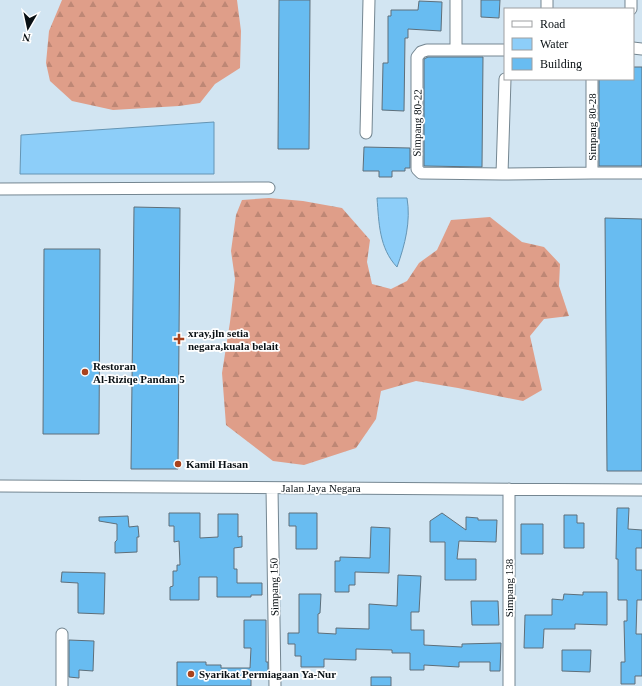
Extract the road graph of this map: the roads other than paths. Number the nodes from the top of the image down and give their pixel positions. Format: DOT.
graph roads {
  1 [pos="369,0"];
  2 [pos="456,0"];
  3 [pos="456,49"];
  4 [pos="504,50"];
  5 [pos="505,80"];
  6 [pos="592,80"];
  7 [pos="366,133"];
  8 [pos="592,173"];
  9 [pos="502,174"];
  10 [pos="642,174"];
  11 [pos="269,188"];
  12 [pos="0,189"];
  13 [pos="0,486"];
  14 [pos="272,488"];
  15 [pos="509,489"];
  16 [pos="642,490"];
  17 [pos="62,634"];
  18 [pos="62,686"];
  19 [pos="275,686"];
  20 [pos="509,686"];
  1 -- 7 [label="street"];
  2 -- 3 [label="street"];
  3 -- 4 [label="street, Simpang 80-22"];
  3 -- 9 [label="street, Simpang 80-22"];
  5 -- 9 [label="street"];
  6 -- 8 [label="street, Simpang 80-28"];
  8 -- 9 [label="street"];
  8 -- 10 [label="street, Simpang 80-28"];
  11 -- 12 [label="street"];
  13 -- 14 [label="street, Jalan Jaya Negara"];
  14 -- 15 [label="street, Jalan Jaya Negara"];
  14 -- 19 [label="street, Simpang 150"];
  15 -- 16 [label="street, Jalan Jaya Negara"];
  15 -- 20 [label="street, Simpang 138"];
  17 -- 18 [label="street"];
}
